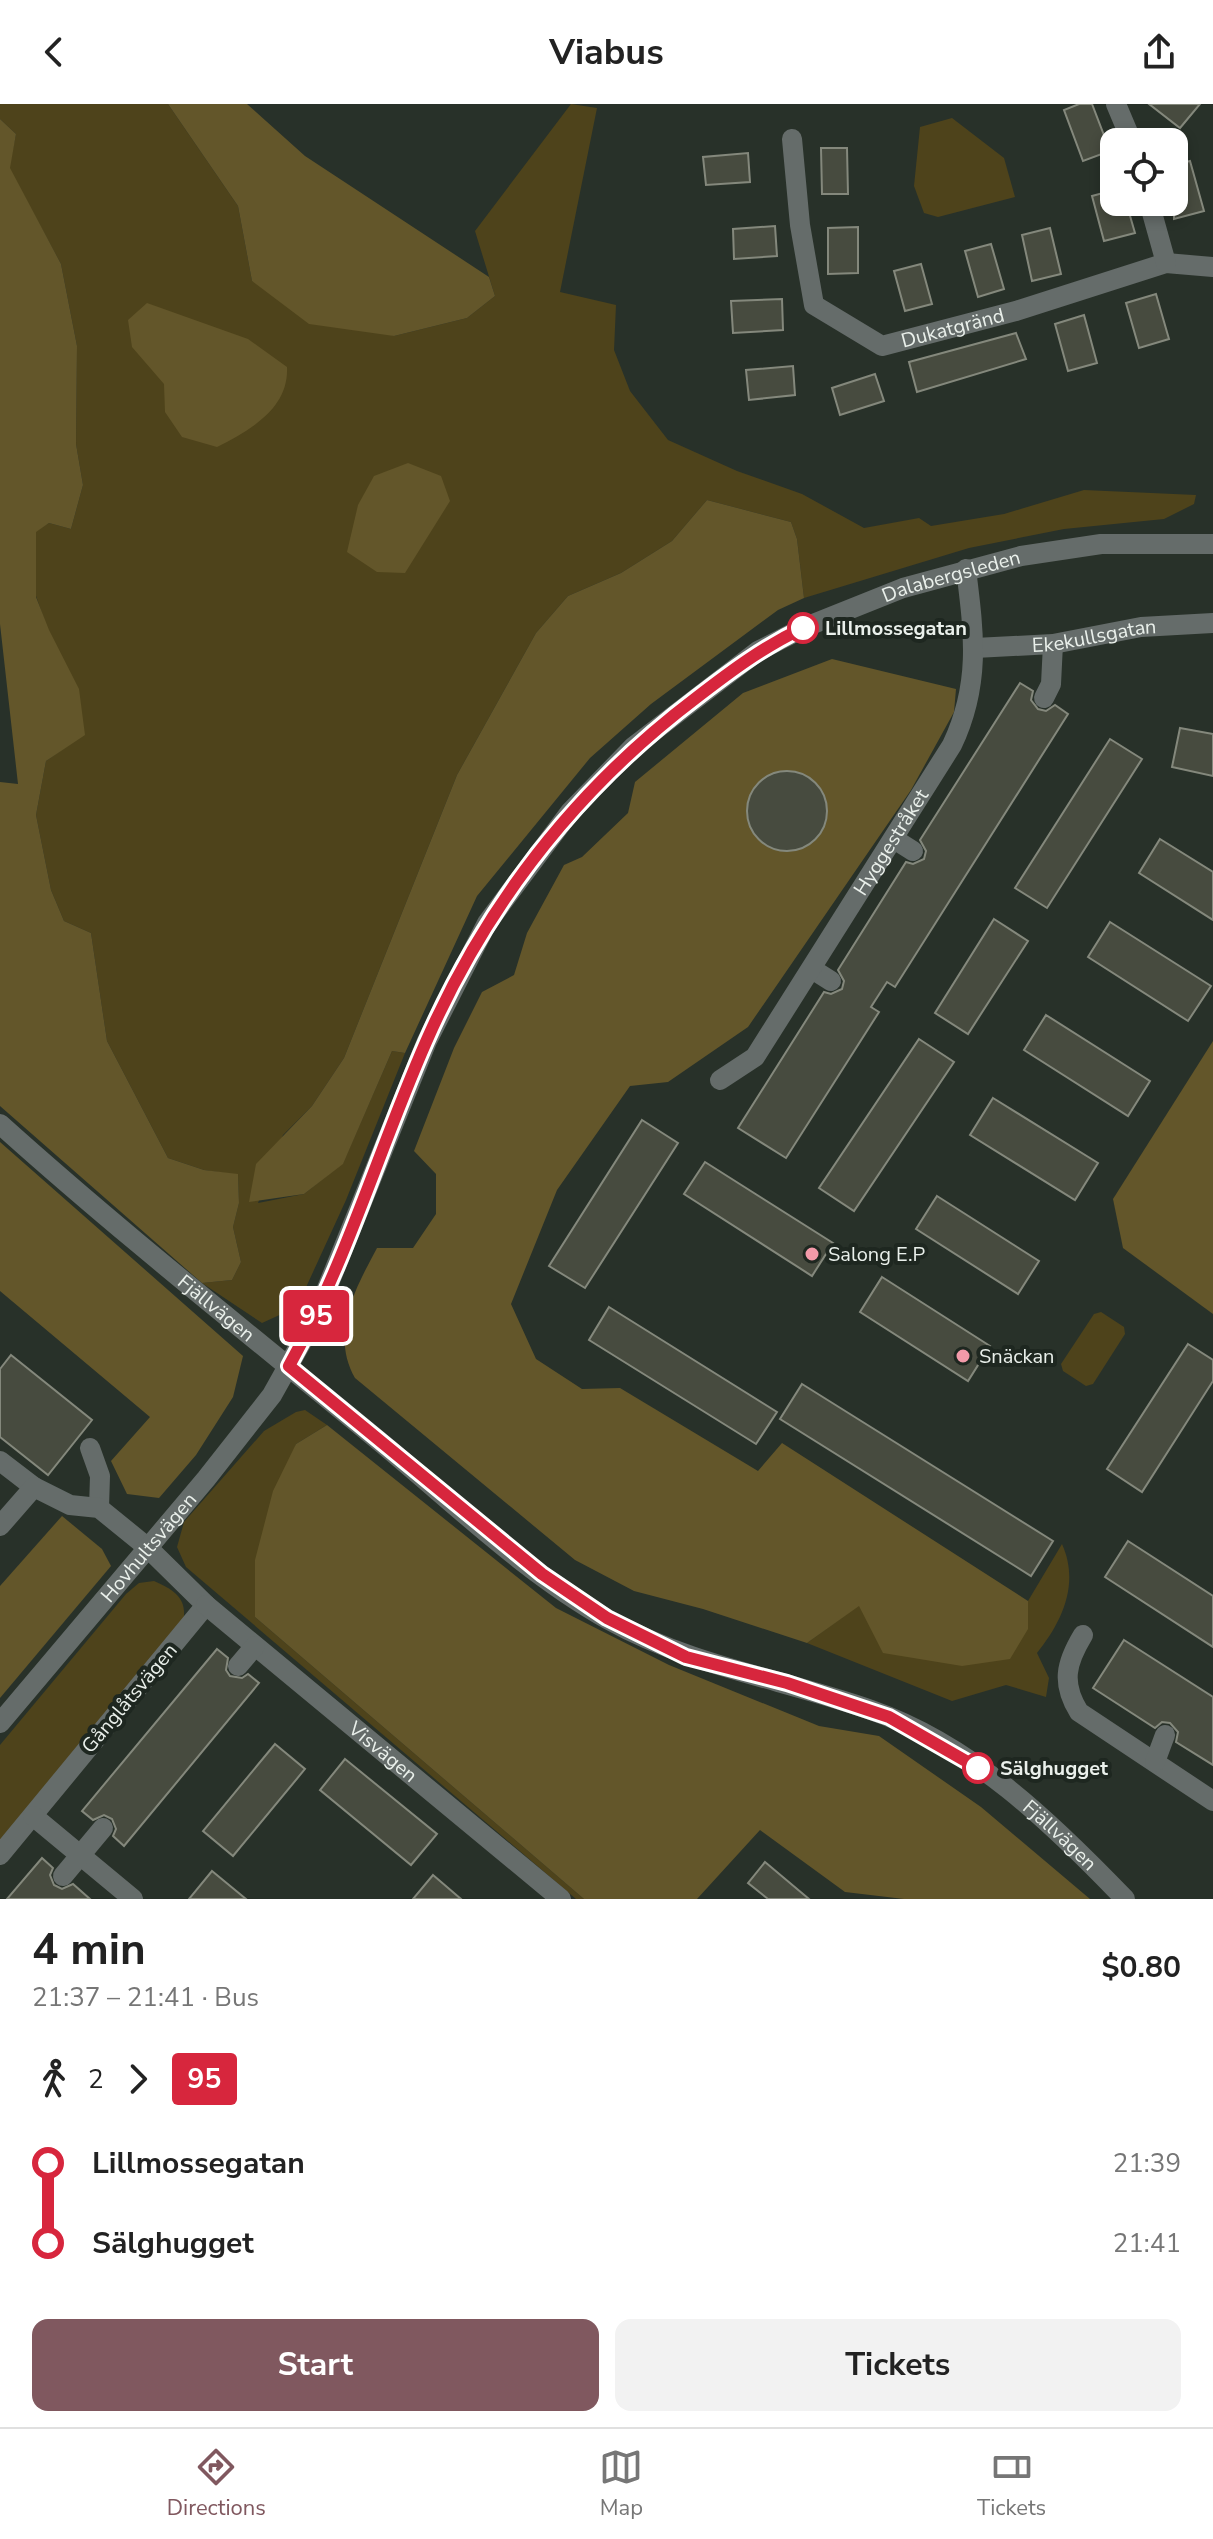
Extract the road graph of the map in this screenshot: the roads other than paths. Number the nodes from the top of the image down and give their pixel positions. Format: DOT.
graph roads {
  1 [pos="1116,104"];
  2 [pos="1126,128"];
  3 [pos="792,139"];
  4 [pos="1153,216"];
  5 [pos="1166,263"];
  6 [pos="1213,267"];
  7 [pos="1213,544"];
  8 [pos="966,569"];
  9 [pos="1213,623"];
  10 [pos="1053,644"];
  11 [pos="975,648"];
  12 [pos="1044,698"];
  13 [pos="894,839"];
  14 [pos="913,851"];
  15 [pos="812,969"];
  16 [pos="831,981"];
  17 [pos="720,1080"];
  18 [pos="0,1124"];
  19 [pos="289,1366"];
  20 [pos="90,1448"];
  21 [pos="0,1461"];
  22 [pos="34,1487"];
  23 [pos="99,1508"];
  24 [pos="0,1526"];
  25 [pos="147,1547"];
  26 [pos="206,1605"];
  27 [pos="1083,1635"];
  28 [pos="255,1646"];
  29 [pos="238,1666"];
  30 [pos="0,1723"];
  31 [pos="1165,1735"];
  32 [pos="1155,1762"];
  33 [pos="1213,1801"];
  34 [pos="33,1816"];
  35 [pos="103,1828"];
  36 [pos="0,1855"];
  37 [pos="80,1855"];
  38 [pos="63,1876"];
  39 [pos="133,1899"];
  40 [pos="561,1899"];
  41 [pos="1125,1899"];
  1 -- 2 [label="street"];
  3 -- 5 [label="street, Dukatgränd"];
  4 -- 5 [label="street"];
  5 -- 6 [label="street, Dukatgränd"];
  7 -- 8 [label="street, Dalabergsleden"];
  8 -- 11 [label="street, Hyggestråket"];
  8 -- 19 [label="street, Dalabergsleden"];
  9 -- 10 [label="street, Ekekullsgatan"];
  10 -- 11 [label="street, Ekekullsgatan"];
  10 -- 12 [label="street"];
  11 -- 13 [label="street, Hyggestråket"];
  13 -- 14 [label="street"];
  13 -- 15 [label="street, Hyggestråket"];
  15 -- 16 [label="street"];
  15 -- 17 [label="street, Hyggestråket"];
  18 -- 19 [label="street, Fjällvägen"];
  19 -- 25 [label="street, Hovhultsvägen"];
  19 -- 41 [label="street, Fjällvägen"];
  20 -- 23 [label="street"];
  21 -- 22 [label="street"];
  22 -- 23 [label="street"];
  22 -- 24 [label="street"];
  23 -- 25 [label="street"];
  25 -- 26 [label="street"];
  25 -- 30 [label="street, Hovhultsvägen"];
  26 -- 28 [label="street, Visvägen"];
  26 -- 34 [label="street, Gånglåtsvägen"];
  27 -- 32 [label="street"];
  28 -- 29 [label="street"];
  28 -- 40 [label="street, Visvägen"];
  31 -- 32 [label="street"];
  32 -- 33 [label="street"];
  34 -- 36 [label="street, Gånglåtsvägen"];
  34 -- 37 [label="street"];
  35 -- 37 [label="street"];
  37 -- 38 [label="street"];
  37 -- 39 [label="street"];
}
